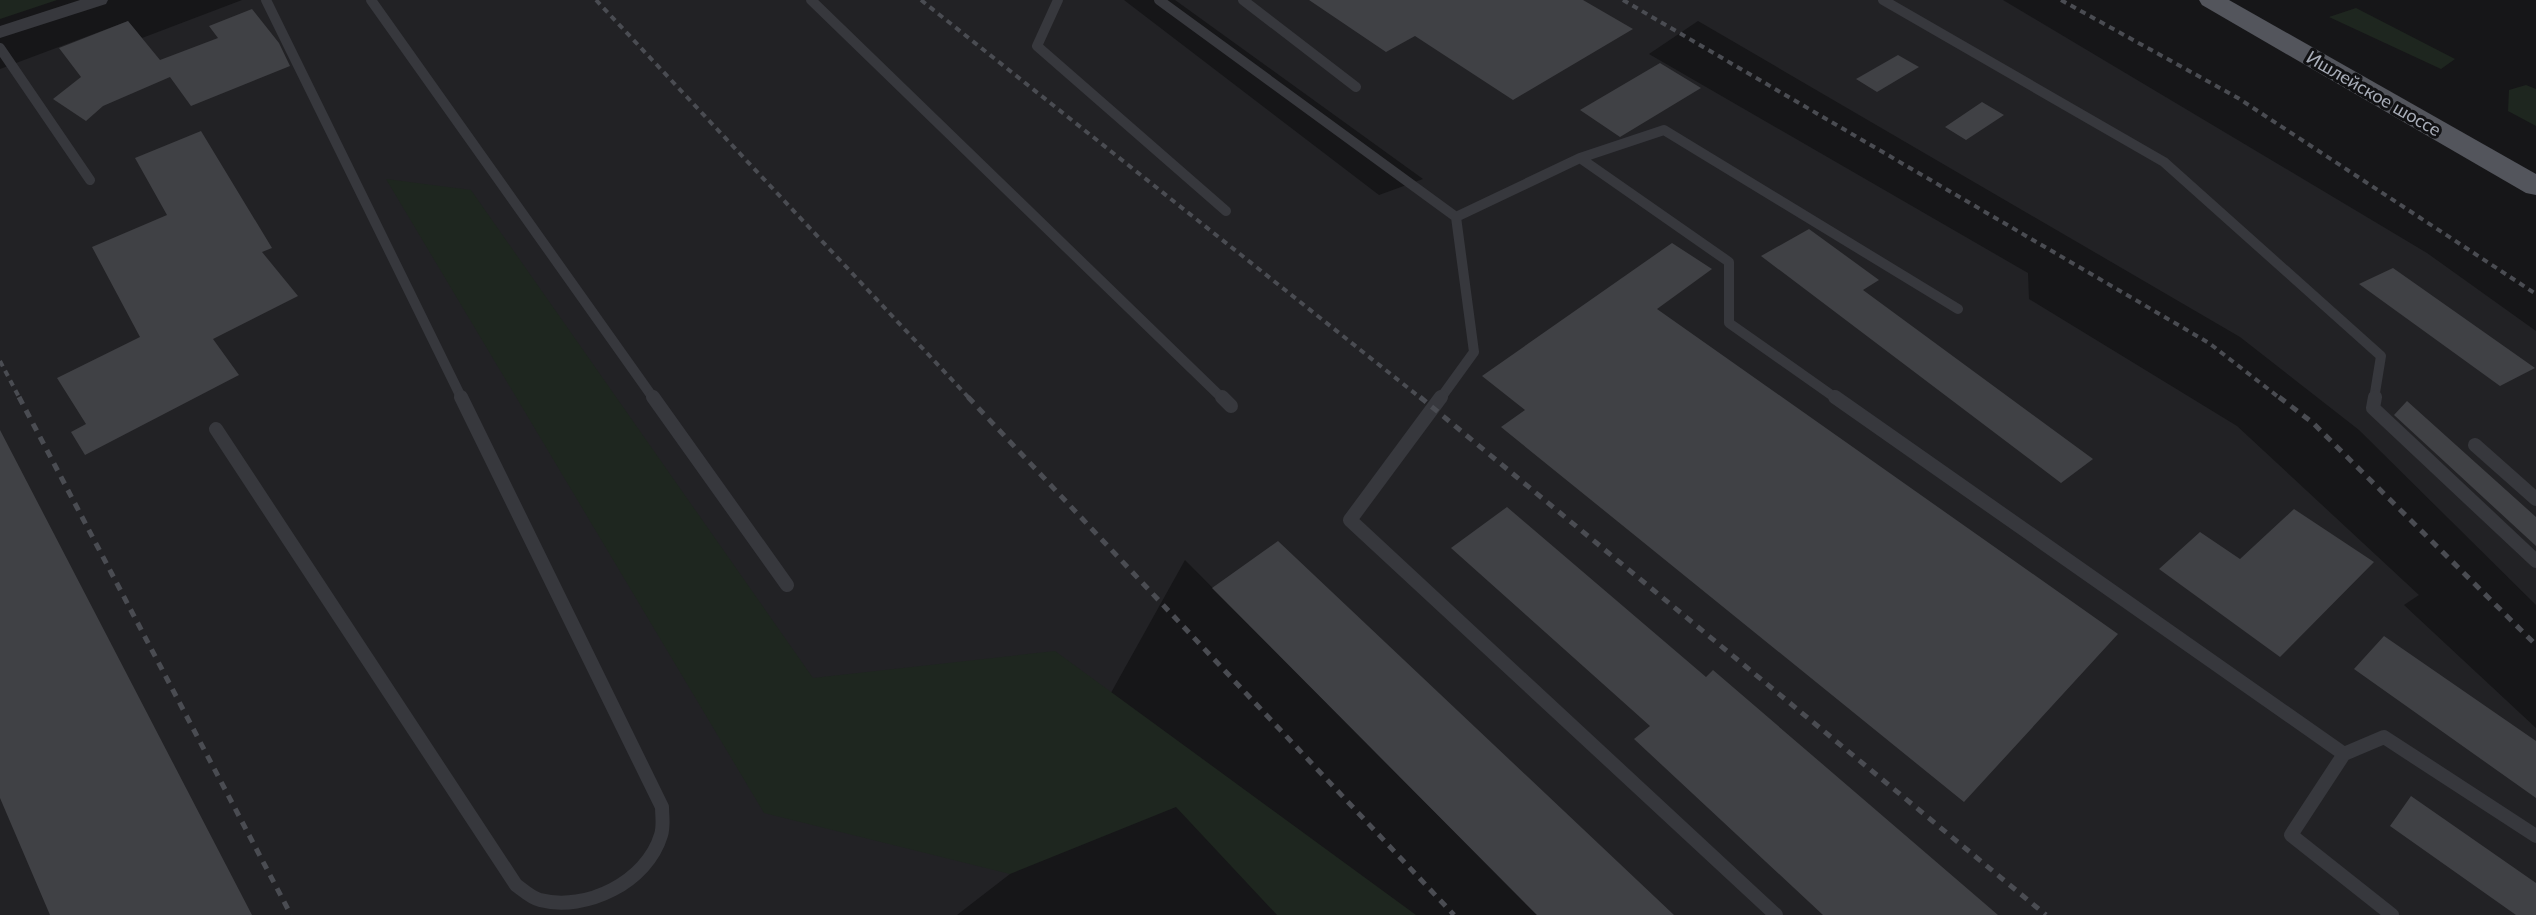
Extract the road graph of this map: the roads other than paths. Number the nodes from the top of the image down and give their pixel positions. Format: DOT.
graph roads {
  1 [pos="99,0"];
  2 [pos="266,0"];
  3 [pos="371,0"];
  4 [pos="811,0"];
  5 [pos="1058,0"];
  6 [pos="1159,0"];
  7 [pos="1243,0"];
  8 [pos="1883,0"];
  9 [pos="2211,0"];
  10 [pos="0,32"];
  11 [pos="0,48"];
  12 [pos="1356,87"];
  13 [pos="1580,158"];
  14 [pos="90,180"];
  15 [pos="2536,186"];
  16 [pos="1226,211"];
  17 [pos="1456,217"];
  18 [pos="1958,309"];
  19 [pos="1231,406"];
  20 [pos="216,429"];
  21 [pos="2475,445"];
  22 [pos="2536,499"];
  23 [pos="2536,561"];
  24 [pos="787,585"];
  25 [pos="2344,754"];
  26 [pos="2536,836"];
  27 [pos="1776,915"];
  28 [pos="2392,915"];
  1 -- 10 [label="street"];
  2 -- 20 [label="lane"];
  3 -- 24 [label="lane"];
  4 -- 19 [label="lane"];
  5 -- 16 [label="lane"];
  6 -- 17 [label="lane"];
  7 -- 12 [label="lane"];
  8 -- 23 [label="lane"];
  9 -- 15 [label="main road, Ишлейское шоссе"];
  11 -- 14 [label="lane"];
  13 -- 17 [label="lane"];
  13 -- 18 [label="lane"];
  13 -- 25 [label="lane"];
  17 -- 27 [label="lane"];
  21 -- 22 [label="lane"];
  25 -- 26 [label="lane"];
  25 -- 28 [label="lane"];
}
